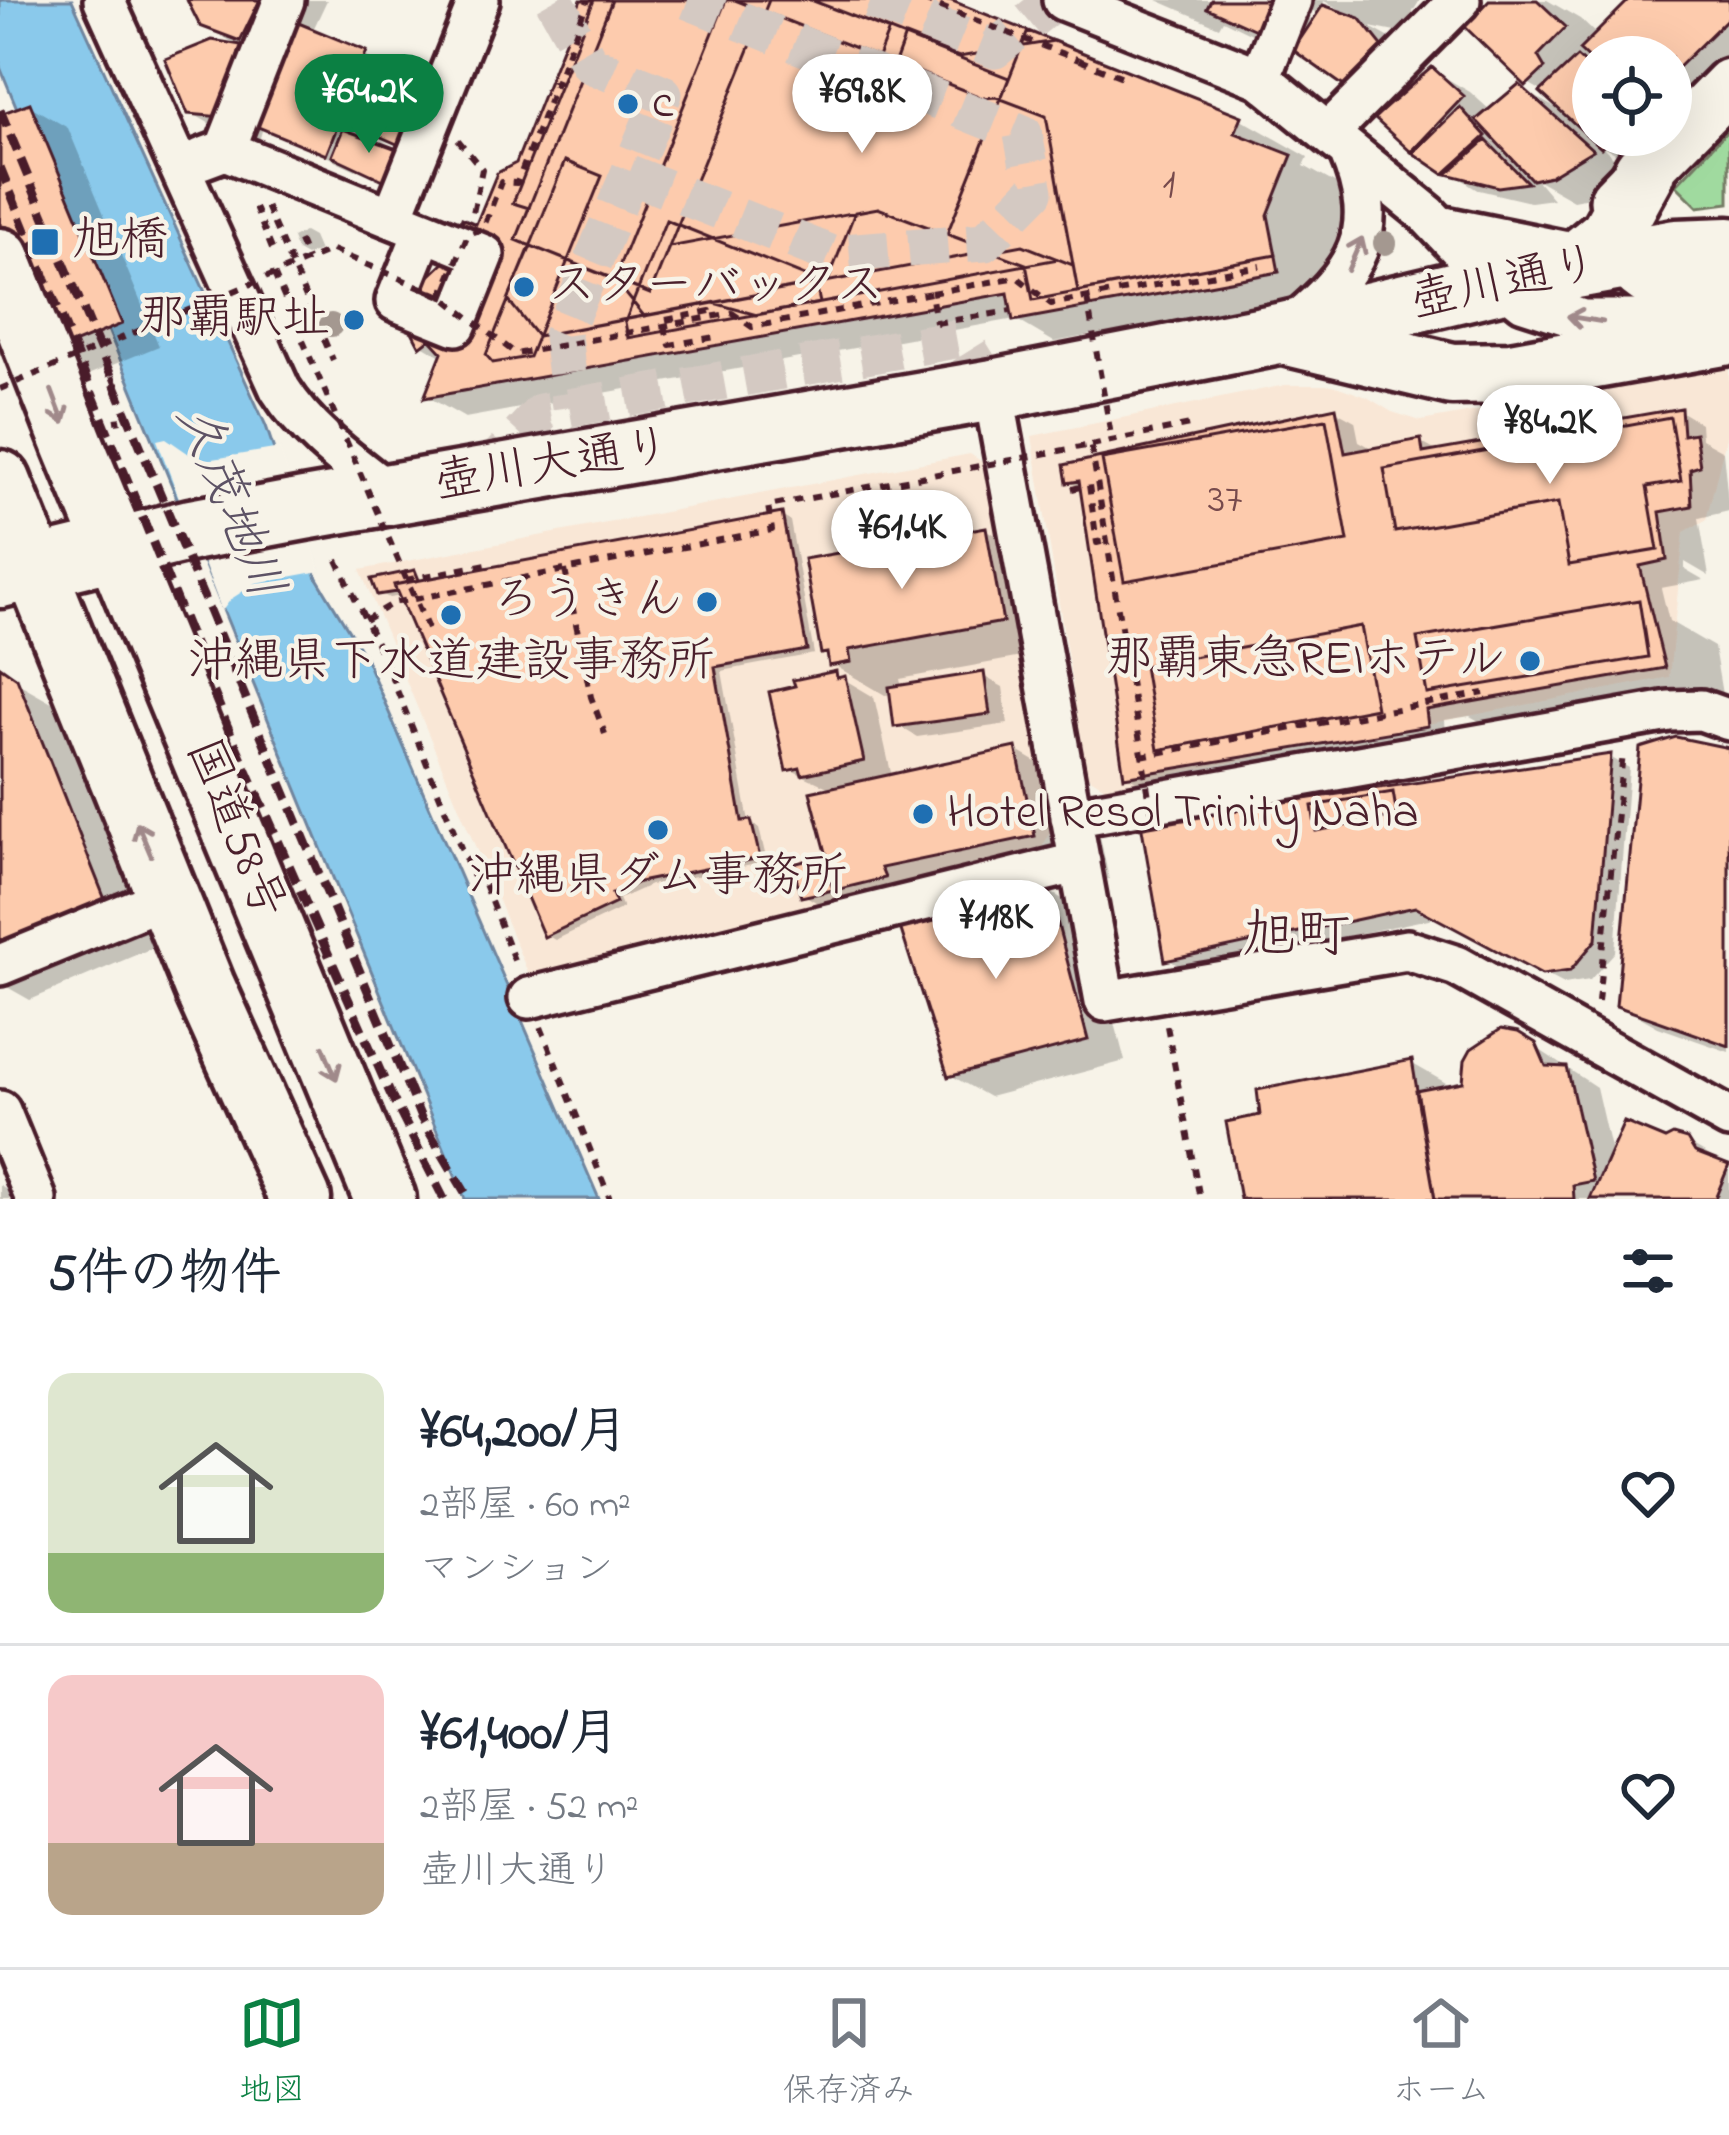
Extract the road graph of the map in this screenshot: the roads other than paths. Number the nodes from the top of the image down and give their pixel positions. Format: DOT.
graph roads {
  1 [pos="104,0"];
  2 [pos="284,0"];
  3 [pos="479,0"];
  4 [pos="1063,0"];
  5 [pos="1291,0"];
  6 [pos="1460,0"];
  7 [pos="1260,78"];
  8 [pos="1729,85"];
  9 [pos="1339,141"];
  10 [pos="225,150"];
  11 [pos="180,168"];
  12 [pos="1440,226"];
  13 [pos="1580,248"];
  14 [pos="1729,248"];
  15 [pos="0,259"];
  16 [pos="1729,291"];
  17 [pos="1729,332"];
  18 [pos="1284,333"];
  19 [pos="1347,349"];
  20 [pos="993,390"];
  21 [pos="0,481"];
  22 [pos="389,493"];
  23 [pos="116,548"];
  24 [pos="17,573"];
  25 [pos="1729,719"];
  26 [pos="1071,818"];
  27 [pos="1080,862"];
  28 [pos="169,896"];
  29 [pos="0,965"];
  30 [pos="529,998"];
  31 [pos="1729,1118"];
  32 [pos="4,1133"];
  33 [pos="36,1199"];
  34 [pos="300,1199"];
  35 [pos="386,1199"];
  1 -- 11 [label="street"];
  2 -- 10 [label="street"];
  3 -- 10 [label="street"];
  4 -- 7 [label="street"];
  5 -- 7 [label="street"];
  6 -- 9 [label="street"];
  7 -- 9 [label="street"];
  8 -- 13 [label="main road"];
  9 -- 12 [label="street"];
  18 -- 9 [label="street, one-way"];
  10 -- 11 [label="street"];
  11 -- 22 [label="street"];
  12 -- 13 [label="street"];
  12 -- 13 [label="street"];
  13 -- 14 [label="highway, 壺川通り"];
  13 -- 16 [label="main road"];
  17 -- 13 [label="street, one-way"];
  13 -- 18 [label="highway, 壺川通り"];
  13 -- 19 [label="highway"];
  15 -- 23 [label="highway, 国道58号, one-way"];
  17 -- 19 [label="highway, 壺川通り"];
  18 -- 19 [label="highway, 壺川通り"];
  18 -- 20 [label="highway, 壺川通り"];
  20 -- 22 [label="highway, 壺川大通り"];
  20 -- 26 [label="street"];
  21 -- 24 [label="highway, 国道58号"];
  22 -- 23 [label="highway, 壺川大通り"];
  23 -- 24 [label="highway, 壺川大通り"];
  23 -- 35 [label="highway, 国道58号, one-way"];
  28 -- 24 [label="highway, 国道58号, one-way"];
  25 -- 26 [label="street"];
  26 -- 27 [label="street"];
  27 -- 30 [label="street"];
  27 -- 31 [label="street"];
  28 -- 29 [label="street"];
  28 -- 34 [label="highway, 国道58号"];
  32 -- 33 [label="street"];
}
